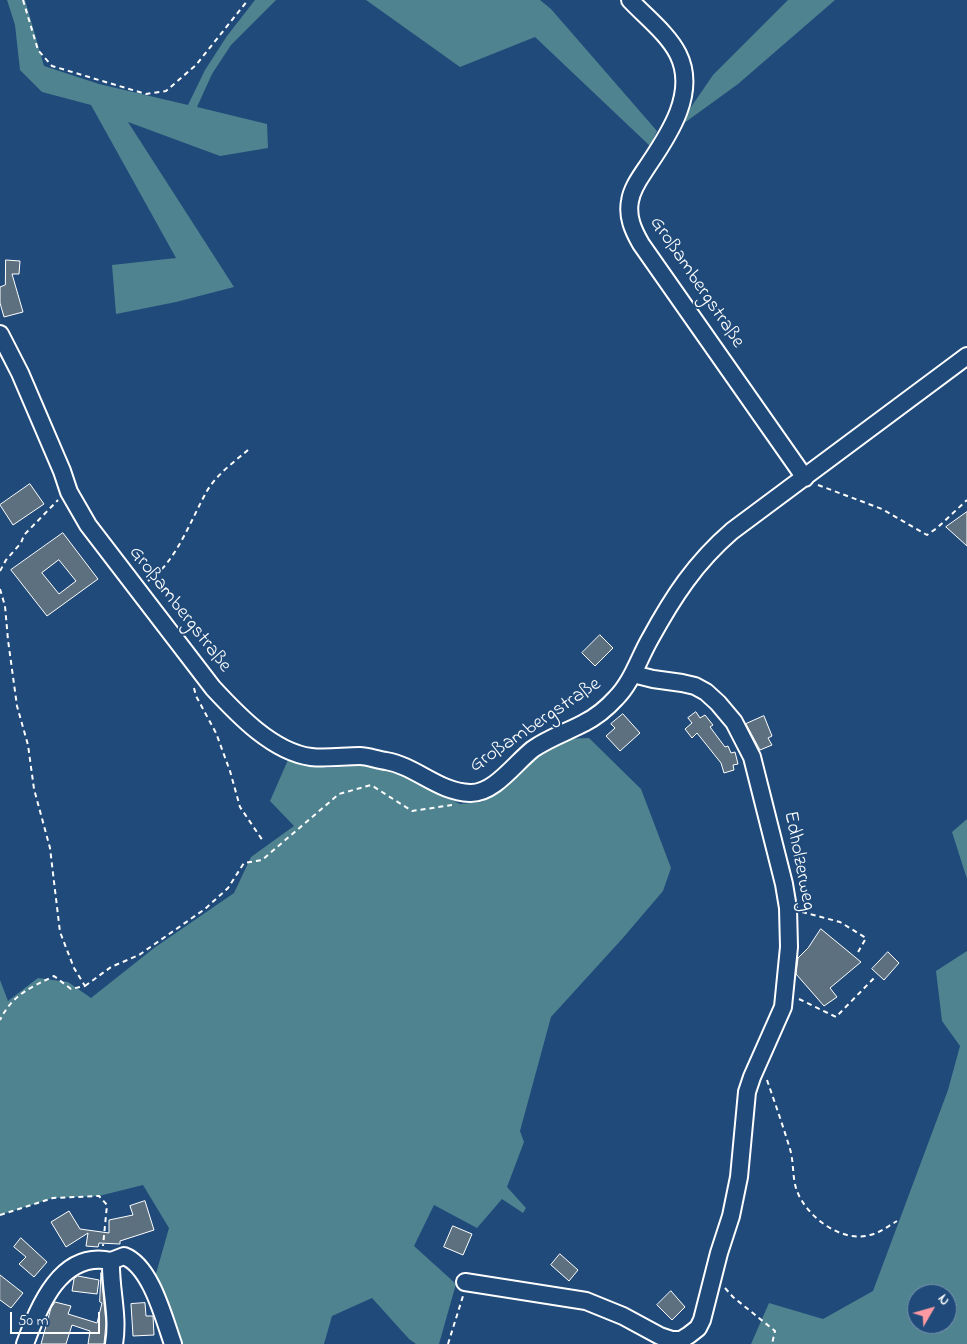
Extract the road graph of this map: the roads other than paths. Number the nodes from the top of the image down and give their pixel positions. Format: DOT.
graph roads {
  1 [pos="630,0"];
  2 [pos="0,334"];
  3 [pos="967,356"];
  4 [pos="805,478"];
  5 [pos="633,674"];
  6 [pos="107,1260"];
  7 [pos="465,1282"];
  8 [pos="25,1344"];
  9 [pos="114,1344"];
  10 [pos="173,1344"];
  1 -- 4 [label="street, Großambergstraße"];
  2 -- 5 [label="street, Großambergstraße"];
  3 -- 4 [label="street, Großambergstraße"];
  4 -- 5 [label="street, Großambergstraße"];
  5 -- 7 [label="street, Edholzerweg"];
  6 -- 8 [label="street"];
  6 -- 9 [label="street"];
  6 -- 10 [label="street"];
}
